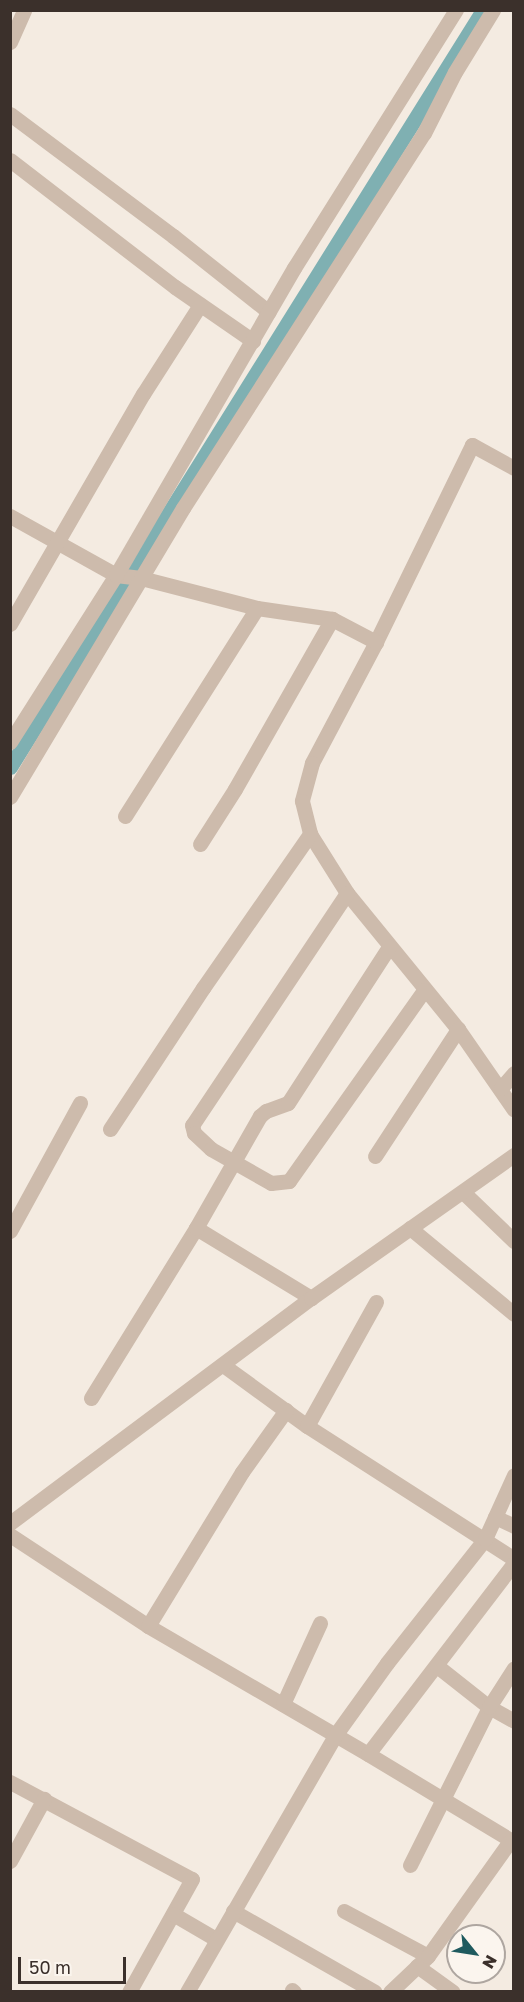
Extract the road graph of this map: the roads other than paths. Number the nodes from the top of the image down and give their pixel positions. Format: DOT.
graph roads {
  1 [pos="24,10"];
  2 [pos="456,10"];
  3 [pos="493,10"];
  4 [pos="10,42"];
  5 [pos="10,114"];
  6 [pos="10,160"];
  7 [pos="200,305"];
  8 [pos="269,312"];
  9 [pos="253,341"];
  10 [pos="513,468"];
  11 [pos="10,516"];
  12 [pos="57,543"];
  13 [pos="116,575"];
  14 [pos="141,578"];
  15 [pos="257,608"];
  16 [pos="332,619"];
  17 [pos="10,624"];
  18 [pos="376,642"];
  19 [pos="10,742"];
  20 [pos="10,797"];
  21 [pos="125,816"];
  22 [pos="310,834"];
  23 [pos="200,844"];
  24 [pos="347,893"];
  25 [pos="389,947"];
  26 [pos="424,990"];
  27 [pos="458,1029"];
  28 [pos="513,1073"];
  29 [pos="501,1088"];
  30 [pos="80,1103"];
  31 [pos="513,1110"];
  32 [pos="110,1129"];
  33 [pos="513,1155"];
  34 [pos="375,1156"];
  35 [pos="234,1162"];
  36 [pos="463,1192"];
  37 [pos="196,1228"];
  38 [pos="410,1228"];
  39 [pos="10,1231"];
  40 [pos="513,1241"];
  41 [pos="311,1298"];
  42 [pos="376,1302"];
  43 [pos="513,1314"];
  44 [pos="223,1365"];
  45 [pos="91,1398"];
  46 [pos="286,1410"];
  47 [pos="307,1426"];
  48 [pos="513,1479"];
  49 [pos="495,1516"];
  50 [pos="10,1523"];
  51 [pos="513,1526"];
  52 [pos="10,1535"];
  53 [pos="485,1539"];
  54 [pos="513,1561"];
  55 [pos="320,1623"];
  56 [pos="148,1626"];
  57 [pos="437,1666"];
  58 [pos="513,1668"];
  59 [pos="283,1704"];
  60 [pos="489,1707"];
  61 [pos="513,1721"];
  62 [pos="336,1734"];
  63 [pos="369,1754"];
  64 [pos="10,1782"];
  65 [pos="44,1799"];
  66 [pos="443,1801"];
  67 [pos="512,1841"];
  68 [pos="10,1861"];
  69 [pos="410,1865"];
  70 [pos="233,1911"];
  71 [pos="344,1911"];
  72 [pos="173,1914"];
  73 [pos="216,1940"];
  74 [pos="422,1961"];
  75 [pos="129,1992"];
  76 [pos="187,1992"];
  77 [pos="375,1992"];
  78 [pos="390,1992"];
  79 [pos="453,1992"];
  1 -- 4 [label="street"];
  2 -- 8 [label="street"];
  3 -- 14 [label="street"];
  5 -- 8 [label="street"];
  6 -- 7 [label="street"];
  7 -- 9 [label="street"];
  7 -- 12 [label="street"];
  8 -- 9 [label="street"];
  9 -- 13 [label="street"];
  10 -- 18 [label="street"];
  11 -- 12 [label="street"];
  12 -- 13 [label="street"];
  12 -- 17 [label="street"];
  13 -- 14 [label="street"];
  13 -- 19 [label="street"];
  14 -- 15 [label="street"];
  14 -- 20 [label="street"];
  15 -- 16 [label="street"];
  15 -- 21 [label="street"];
  16 -- 18 [label="street"];
  16 -- 23 [label="street"];
  18 -- 22 [label="street"];
  22 -- 24 [label="street"];
  22 -- 32 [label="street"];
  24 -- 25 [label="street"];
  24 -- 35 [label="street"];
  25 -- 26 [label="street"];
  25 -- 35 [label="street"];
  26 -- 27 [label="street"];
  26 -- 35 [label="street"];
  27 -- 29 [label="street"];
  27 -- 34 [label="street"];
  28 -- 29 [label="street"];
  29 -- 31 [label="street"];
  30 -- 39 [label="street"];
  33 -- 36 [label="street"];
  35 -- 37 [label="street"];
  36 -- 38 [label="street"];
  36 -- 40 [label="street"];
  37 -- 41 [label="street"];
  37 -- 45 [label="street"];
  38 -- 41 [label="street"];
  38 -- 43 [label="street"];
  41 -- 44 [label="street"];
  42 -- 47 [label="street"];
  44 -- 46 [label="street"];
  44 -- 50 [label="street"];
  46 -- 47 [label="street"];
  46 -- 56 [label="street"];
  47 -- 53 [label="street"];
  48 -- 49 [label="street"];
  49 -- 51 [label="street"];
  49 -- 53 [label="street"];
  52 -- 56 [label="street"];
  53 -- 54 [label="street"];
  53 -- 62 [label="street"];
  54 -- 57 [label="street"];
  55 -- 59 [label="street"];
  56 -- 59 [label="street"];
  57 -- 60 [label="street"];
  57 -- 63 [label="street"];
  58 -- 60 [label="street"];
  59 -- 62 [label="street"];
  60 -- 61 [label="street"];
  60 -- 66 [label="street"];
  62 -- 63 [label="street"];
  62 -- 70 [label="street"];
  63 -- 66 [label="street"];
  64 -- 65 [label="street"];
  65 -- 68 [label="street"];
  65 -- 72 [label="street"];
  66 -- 67 [label="street"];
  66 -- 69 [label="street"];
  67 -- 74 [label="street"];
  70 -- 73 [label="street"];
  70 -- 77 [label="street"];
  71 -- 74 [label="street"];
  72 -- 73 [label="street"];
  72 -- 75 [label="street"];
  73 -- 76 [label="street"];
  74 -- 78 [label="street"];
  74 -- 79 [label="street"];
}
